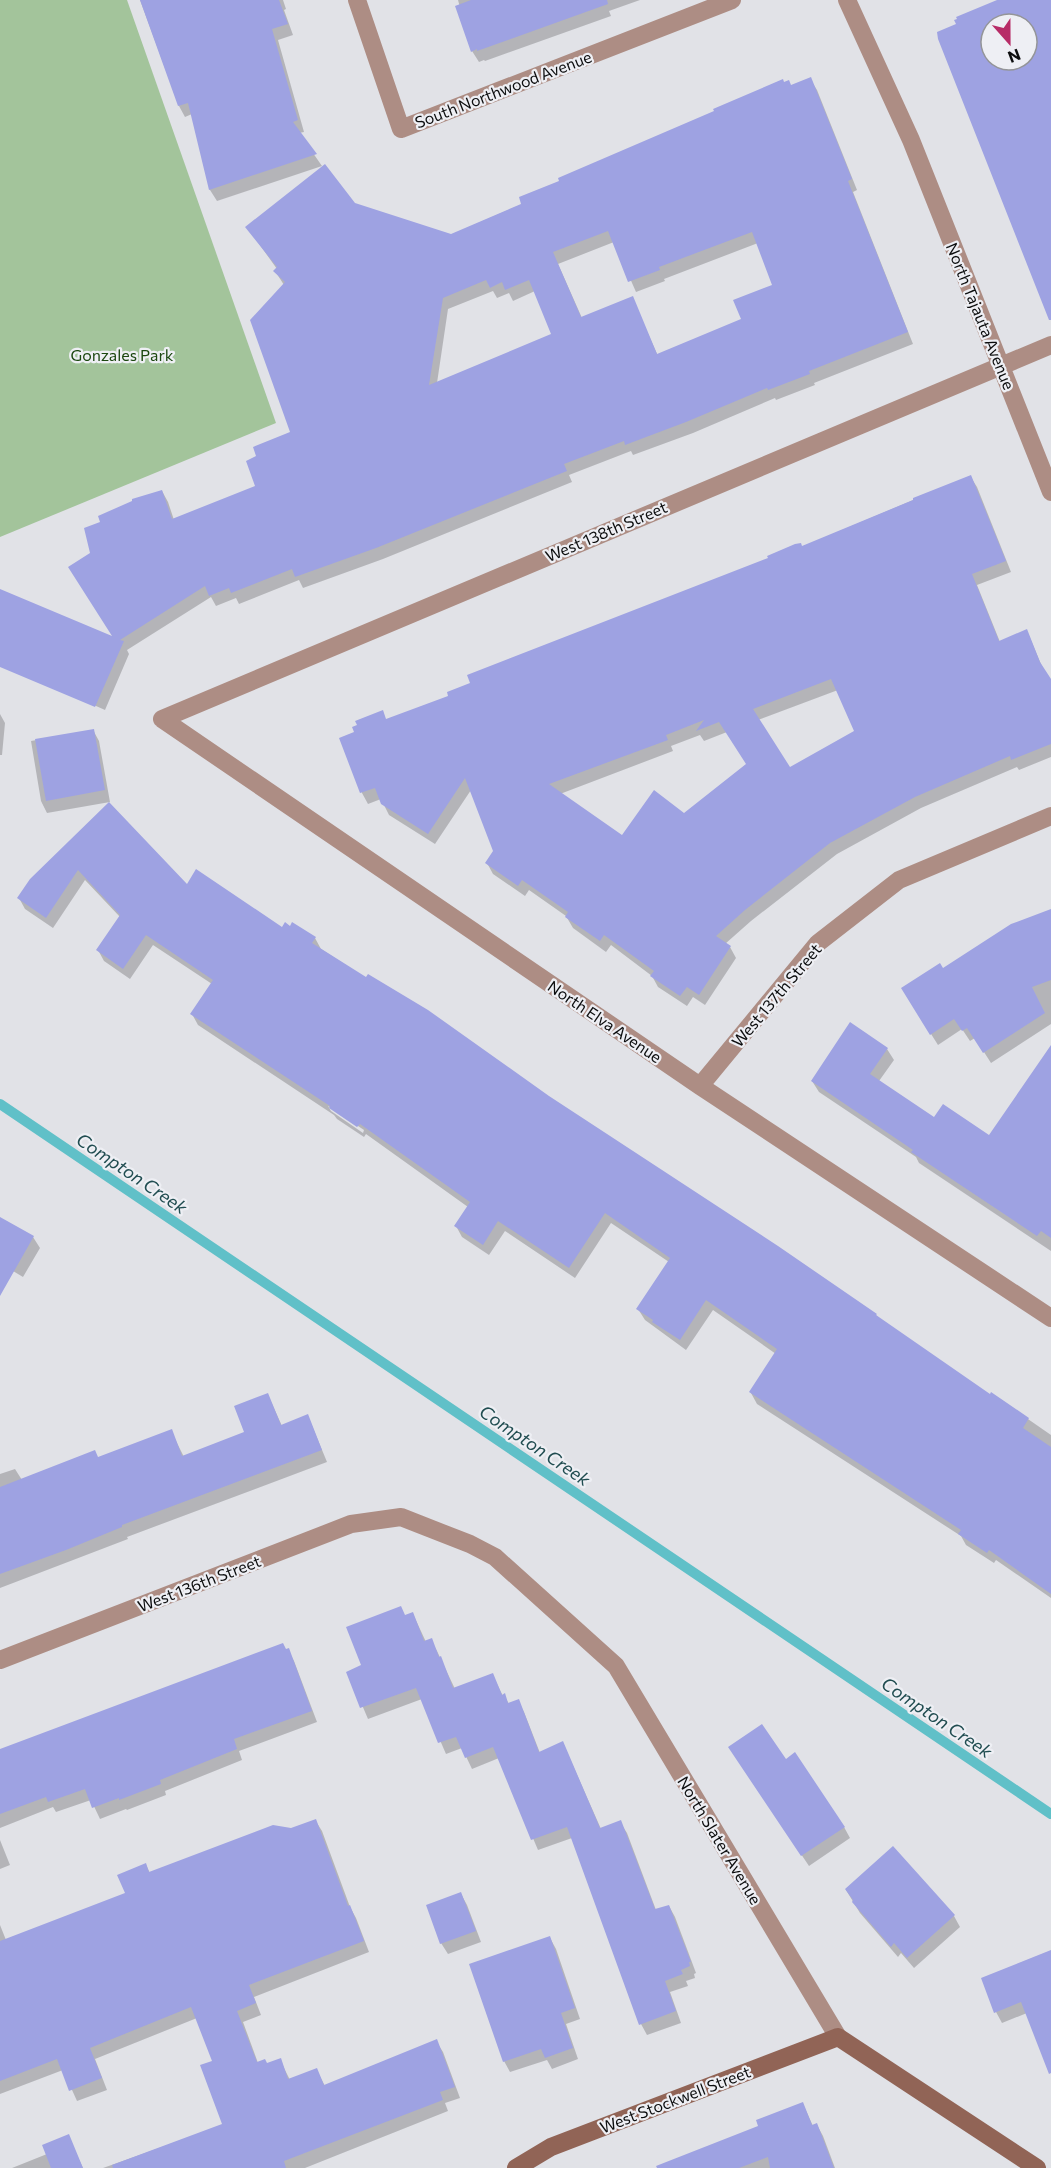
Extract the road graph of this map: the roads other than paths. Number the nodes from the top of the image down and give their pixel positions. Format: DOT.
graph roads {
  1 [pos="357,0"];
  2 [pos="732,0"];
  3 [pos="847,0"];
  4 [pos="1051,345"];
  5 [pos="1001,364"];
  6 [pos="1051,492"];
  7 [pos="162,719"];
  8 [pos="1051,816"];
  9 [pos="700,1086"];
  10 [pos="1051,1318"];
  11 [pos="401,1518"];
  12 [pos="0,1660"];
  13 [pos="838,2037"];
  14 [pos="516,2168"];
  15 [pos="1037,2168"];
  1 -- 2 [label="street, South Northwood Avenue"];
  3 -- 5 [label="street, North Tajauta Avenue"];
  4 -- 5 [label="street, West 138th Street"];
  5 -- 6 [label="street, North Tajauta Avenue"];
  5 -- 7 [label="street, West 138th Street"];
  7 -- 9 [label="street, North Elva Avenue"];
  8 -- 9 [label="street, West 137th Street"];
  9 -- 10 [label="street, North Elva Avenue"];
  11 -- 12 [label="street, West 136th Street"];
  11 -- 13 [label="street, North Slater Avenue"];
  13 -- 14 [label="street, West Stockwell Street"];
  13 -- 15 [label="street, North Slater Avenue"];
}
